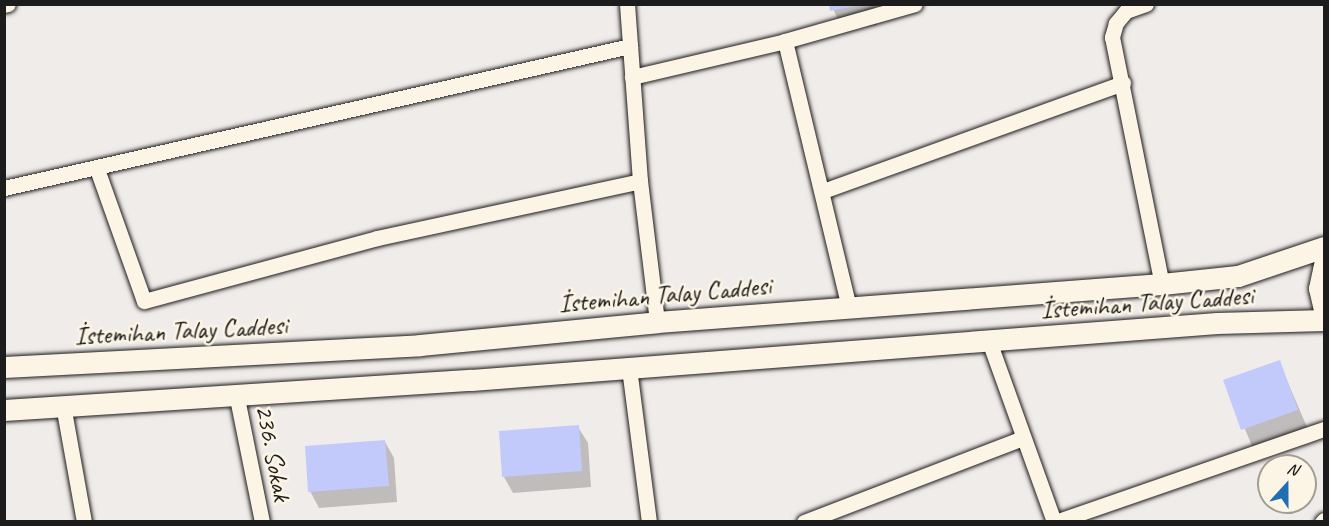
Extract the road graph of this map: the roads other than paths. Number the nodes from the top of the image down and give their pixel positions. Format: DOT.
graph roads {
  1 [pos="627,4"];
  2 [pos="915,4"];
  3 [pos="1146,4"];
  4 [pos="785,41"];
  5 [pos="630,46"];
  6 [pos="632,77"];
  7 [pos="1123,83"];
  8 [pos="97,169"];
  9 [pos="640,181"];
  10 [pos="4,188"];
  11 [pos="823,191"];
  12 [pos="1324,247"];
  13 [pos="1324,265"];
  14 [pos="1162,284"];
  15 [pos="849,307"];
  16 [pos="1324,310"];
  17 [pos="1324,320"];
  18 [pos="657,322"];
  19 [pos="989,342"];
  20 [pos="4,367"];
  21 [pos="629,368"];
  22 [pos="236,393"];
  23 [pos="63,405"];
  24 [pos="4,410"];
  25 [pos="1324,429"];
  26 [pos="1023,438"];
  27 [pos="84,522"];
  28 [pos="262,522"];
  29 [pos="649,522"];
  30 [pos="804,522"];
  31 [pos="1054,522"];
  1 -- 5 [label="street"];
  2 -- 4 [label="street"];
  3 -- 7 [label="street"];
  4 -- 6 [label="street"];
  4 -- 11 [label="street"];
  5 -- 6 [label="street"];
  5 -- 8 [label="street"];
  6 -- 9 [label="street"];
  7 -- 11 [label="street"];
  7 -- 14 [label="street"];
  8 -- 9 [label="street"];
  8 -- 10 [label="street"];
  9 -- 18 [label="street"];
  11 -- 15 [label="street"];
  12 -- 14 [label="street, İstemihan Talay Caddesi"];
  13 -- 16 [label="street"];
  14 -- 15 [label="street, İstemihan Talay Caddesi"];
  15 -- 18 [label="street, İstemihan Talay Caddesi"];
  17 -- 19 [label="street, İstemihan Talay Caddesi"];
  18 -- 20 [label="street, İstemihan Talay Caddesi"];
  19 -- 21 [label="street, İstemihan Talay Caddesi"];
  19 -- 26 [label="street"];
  21 -- 22 [label="street, İstemihan Talay Caddesi"];
  21 -- 29 [label="street"];
  22 -- 23 [label="street, İstemihan Talay Caddesi"];
  22 -- 28 [label="street, 236. Sokak"];
  23 -- 24 [label="street, İstemihan Talay Caddesi"];
  23 -- 27 [label="street"];
  25 -- 31 [label="street"];
  26 -- 30 [label="street"];
  26 -- 31 [label="street"];
}
